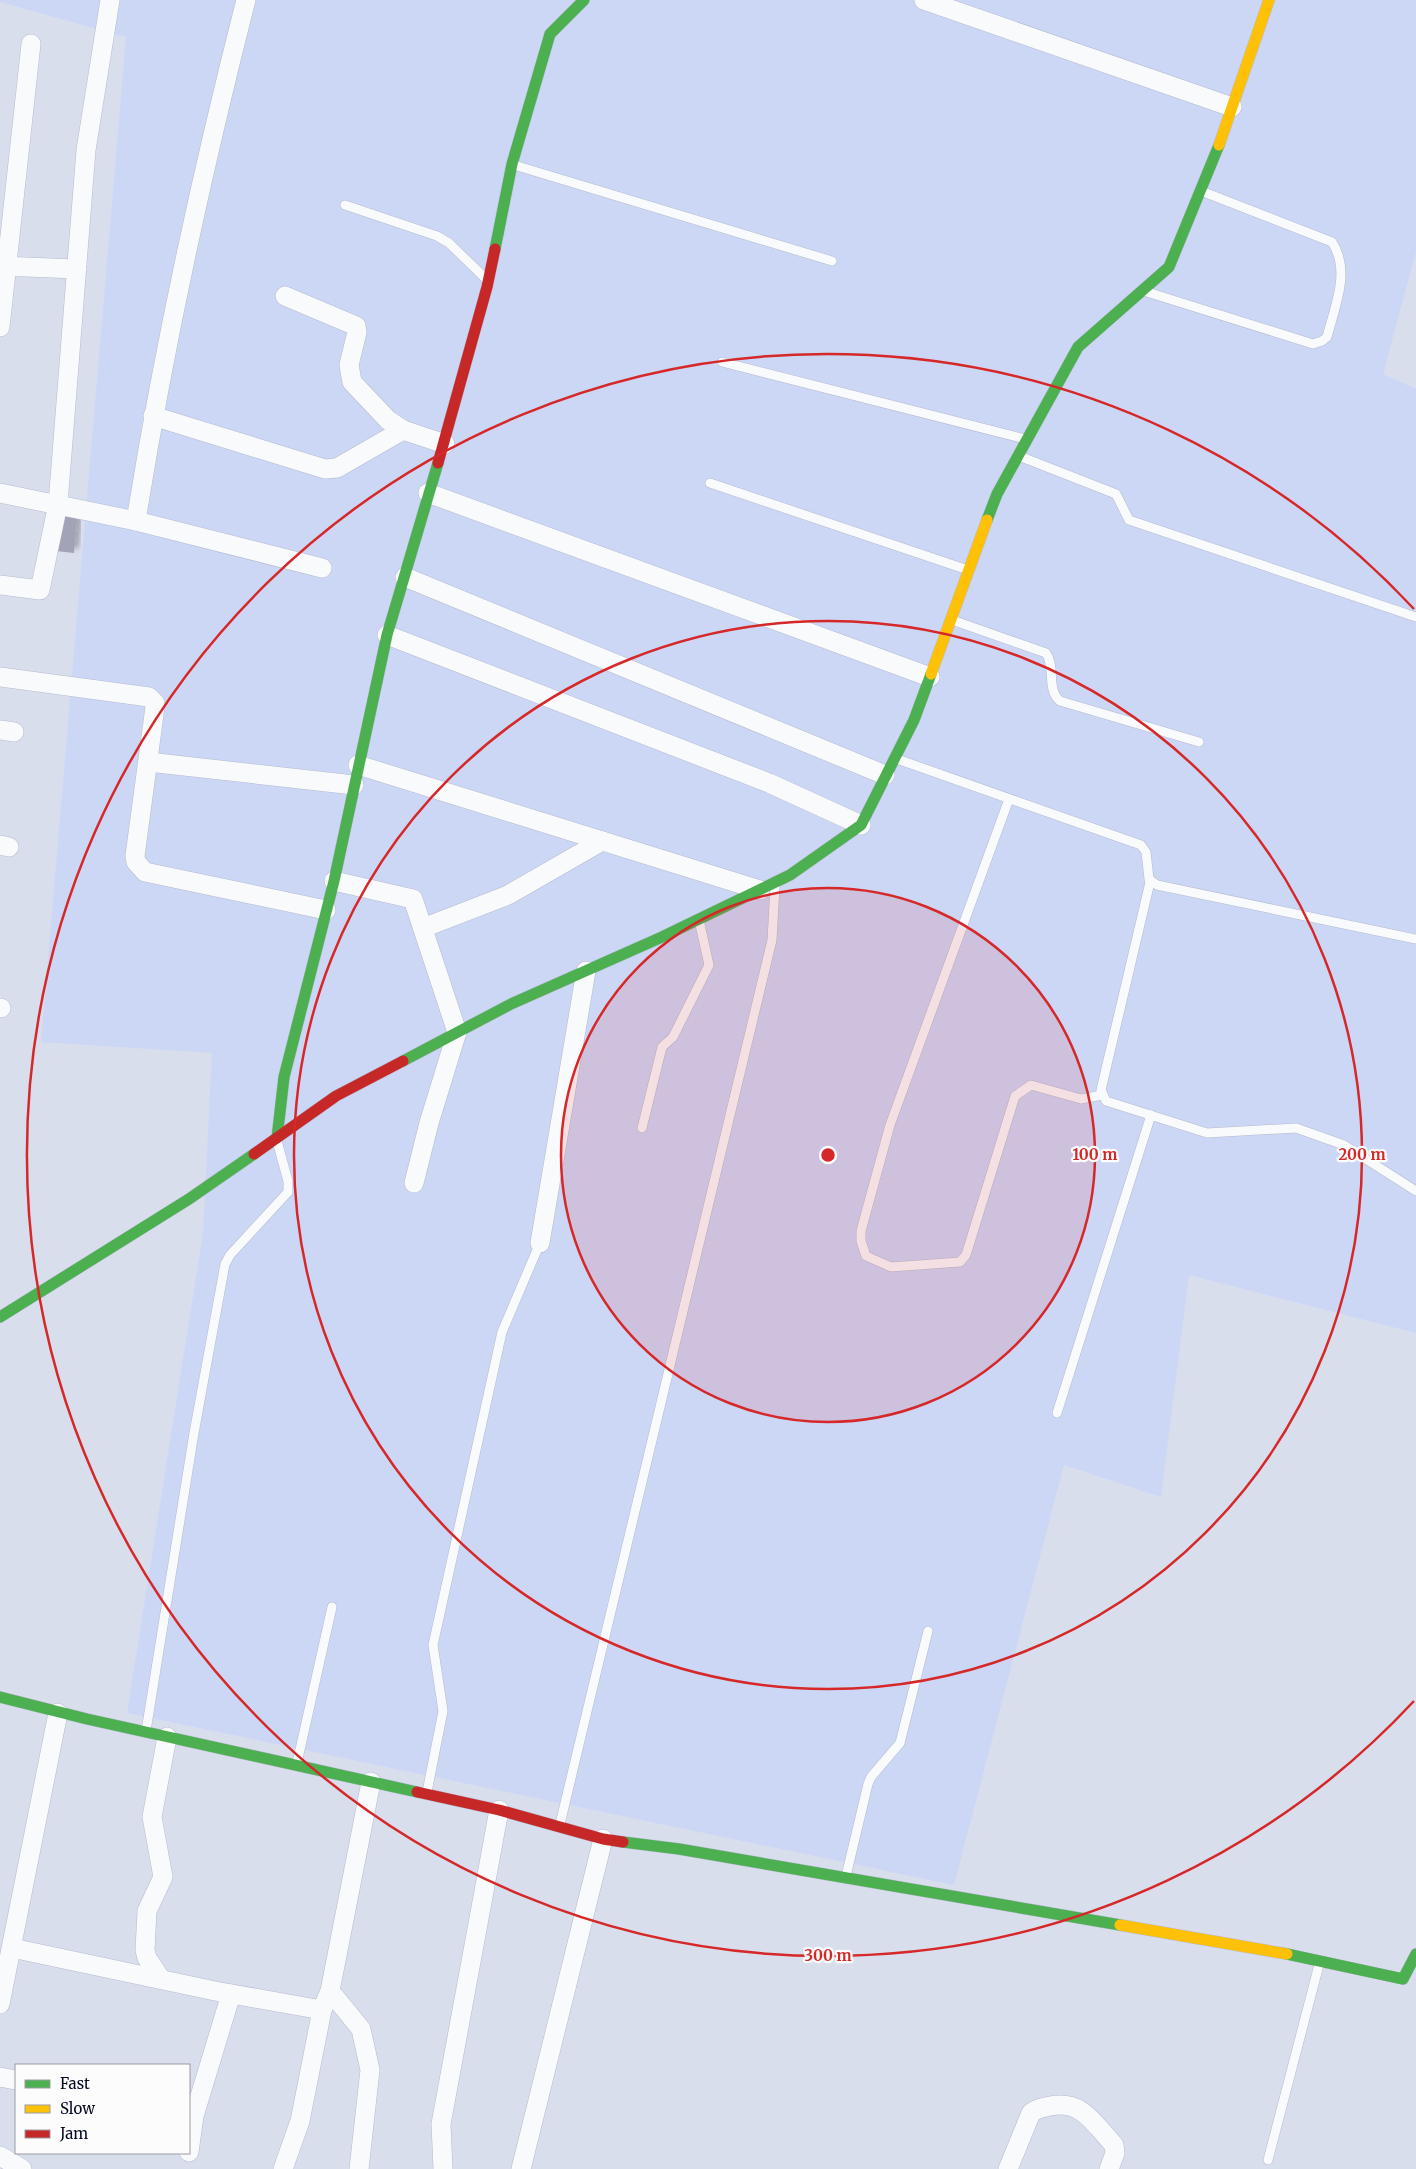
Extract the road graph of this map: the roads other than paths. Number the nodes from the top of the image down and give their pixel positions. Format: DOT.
graph roads {
  1 [pos="110,0"];
  2 [pos="246,0"];
  3 [pos="584,0"];
  4 [pos="924,0"];
  5 [pos="1269,0"];
  6 [pos="31,44"];
  7 [pos="1232,107"];
  8 [pos="512,164"];
  9 [pos="1200,190"];
  10 [pos="345,205"];
  11 [pos="832,262"];
  12 [pos="4,267"];
  13 [pos="77,269"];
  14 [pos="488,281"];
  15 [pos="1142,291"];
  16 [pos="285,296"];
  17 [pos="0,326"];
  18 [pos="722,362"];
  19 [pos="153,416"];
  20 [pos="403,430"];
  21 [pos="1028,439"];
  22 [pos="445,444"];
  23 [pos="1018,456"];
  24 [pos="710,483"];
  25 [pos="0,493"];
  26 [pos="428,493"];
  27 [pos="58,504"];
  28 [pos="136,521"];
  29 [pos="322,568"];
  30 [pos="969,570"];
  31 [pos="404,577"];
  32 [pos="0,585"];
  33 [pos="1416,617"];
  34 [pos="951,620"];
  35 [pos="387,635"];
  36 [pos="0,677"];
  37 [pos="930,677"];
  38 [pos="1199,742"];
  39 [pos="148,762"];
  40 [pos="358,765"];
  41 [pos="890,767"];
  42 [pos="354,785"];
  43 [pos="1009,799"];
  44 [pos="861,825"];
  45 [pos="602,841"];
  46 [pos="334,880"];
  47 [pos="1150,882"];
  48 [pos="767,886"];
  49 [pos="326,910"];
  50 [pos="699,920"];
  51 [pos="423,928"];
  52 [pos="1416,939"];
  53 [pos="586,971"];
  54 [pos="457,1032"];
  55 [pos="1102,1095"];
  56 [pos="1150,1115"];
  57 [pos="642,1128"];
  58 [pos="277,1138"];
  59 [pos="414,1183"];
  60 [pos="1416,1191"];
  61 [pos="540,1243"];
  62 [pos="0,1317"];
  63 [pos="1057,1413"];
  64 [pos="332,1606"];
  65 [pos="928,1631"];
  66 [pos="0,1697"];
  67 [pos="58,1713"];
  68 [pos="146,1732"];
  69 [pos="167,1737"];
  70 [pos="297,1765"];
  71 [pos="371,1782"];
  72 [pos="426,1794"];
  73 [pos="499,1810"];
  74 [pos="559,1826"];
  75 [pos="602,1839"];
  76 [pos="846,1878"];
  77 [pos="12,1948"];
  78 [pos="1416,1954"];
  79 [pos="1320,1960"];
  80 [pos="161,1979"];
  81 [pos="1410,1980"];
  82 [pos="330,1991"];
  83 [pos="231,1994"];
  84 [pos="0,2004"];
  85 [pos="322,2010"];
  86 [pos="0,2077"];
  87 [pos="15,2080"];
  88 [pos="191,2116"];
  89 [pos="190,2134"];
  90 [pos="189,2154"];
  91 [pos="0,2156"];
  92 [pos="1268,2160"];
  93 [pos="22,2169"];
  94 [pos="186,2169"];
  95 [pos="283,2169"];
  96 [pos="359,2169"];
  97 [pos="443,2169"];
  98 [pos="521,2169"];
  99 [pos="1008,2169"];
  100 [pos="1109,2169"];
  1 -- 13 [label="street"];
  2 -- 19 [label="street"];
  3 -- 8 [label="street"];
  4 -- 7 [label="street"];
  5 -- 7 [label="street"];
  6 -- 12 [label="street"];
  7 -- 9 [label="street"];
  8 -- 11 [label="lane"];
  8 -- 14 [label="street"];
  9 -- 15 [label="street"];
  9 -- 15 [label="lane"];
  10 -- 14 [label="lane"];
  12 -- 13 [label="street"];
  12 -- 17 [label="street"];
  13 -- 27 [label="street"];
  14 -- 22 [label="street"];
  15 -- 21 [label="street"];
  16 -- 20 [label="street"];
  18 -- 21 [label="lane"];
  19 -- 20 [label="street"];
  19 -- 28 [label="street"];
  20 -- 22 [label="street"];
  21 -- 23 [label="street"];
  22 -- 26 [label="street"];
  23 -- 30 [label="street"];
  23 -- 33 [label="lane"];
  24 -- 30 [label="lane"];
  25 -- 27 [label="street"];
  26 -- 31 [label="street"];
  26 -- 37 [label="street"];
  27 -- 28 [label="street"];
  27 -- 32 [label="street"];
  28 -- 29 [label="street"];
  30 -- 34 [label="street"];
  31 -- 35 [label="street"];
  31 -- 41 [label="street"];
  34 -- 37 [label="street"];
  34 -- 38 [label="lane"];
  35 -- 40 [label="street"];
  35 -- 44 [label="street"];
  36 -- 39 [label="street"];
  37 -- 41 [label="street"];
  39 -- 42 [label="street"];
  39 -- 49 [label="street"];
  40 -- 42 [label="street"];
  40 -- 45 [label="street"];
  41 -- 43 [label="lane"];
  41 -- 44 [label="street"];
  42 -- 46 [label="street"];
  43 -- 47 [label="lane"];
  43 -- 55 [label="lane"];
  44 -- 48 [label="street"];
  45 -- 48 [label="street"];
  45 -- 51 [label="street"];
  46 -- 49 [label="street"];
  46 -- 51 [label="street"];
  47 -- 52 [label="lane"];
  47 -- 55 [label="lane"];
  48 -- 50 [label="street"];
  48 -- 74 [label="lane"];
  49 -- 58 [label="street"];
  50 -- 53 [label="street"];
  50 -- 57 [label="lane"];
  51 -- 54 [label="street"];
  53 -- 54 [label="street"];
  53 -- 61 [label="street"];
  54 -- 58 [label="street"];
  54 -- 59 [label="street"];
  55 -- 56 [label="lane"];
  56 -- 60 [label="lane"];
  56 -- 63 [label="lane"];
  58 -- 62 [label="street"];
  58 -- 68 [label="lane"];
  61 -- 72 [label="lane"];
  64 -- 70 [label="lane"];
  65 -- 76 [label="lane"];
  66 -- 67 [label="street"];
  67 -- 68 [label="street"];
  67 -- 77 [label="street"];
  68 -- 69 [label="street"];
  69 -- 70 [label="street"];
  69 -- 80 [label="street"];
  70 -- 71 [label="street"];
  71 -- 72 [label="street"];
  71 -- 82 [label="street"];
  72 -- 73 [label="street"];
  73 -- 74 [label="street"];
  73 -- 97 [label="street"];
  74 -- 75 [label="street"];
  75 -- 76 [label="street"];
  75 -- 98 [label="street"];
  76 -- 79 [label="street"];
  77 -- 80 [label="street"];
  77 -- 84 [label="street"];
  78 -- 81 [label="street"];
  79 -- 81 [label="street"];
  79 -- 92 [label="lane"];
  80 -- 83 [label="street"];
  82 -- 85 [label="street"];
  82 -- 96 [label="street"];
  83 -- 85 [label="street"];
  83 -- 88 [label="street"];
  85 -- 95 [label="street"];
  86 -- 87 [label="street"];
  88 -- 89 [label="street"];
  90 -- 94 [label="street"];
  91 -- 93 [label="street"];
  99 -- 100 [label="street"];
}
